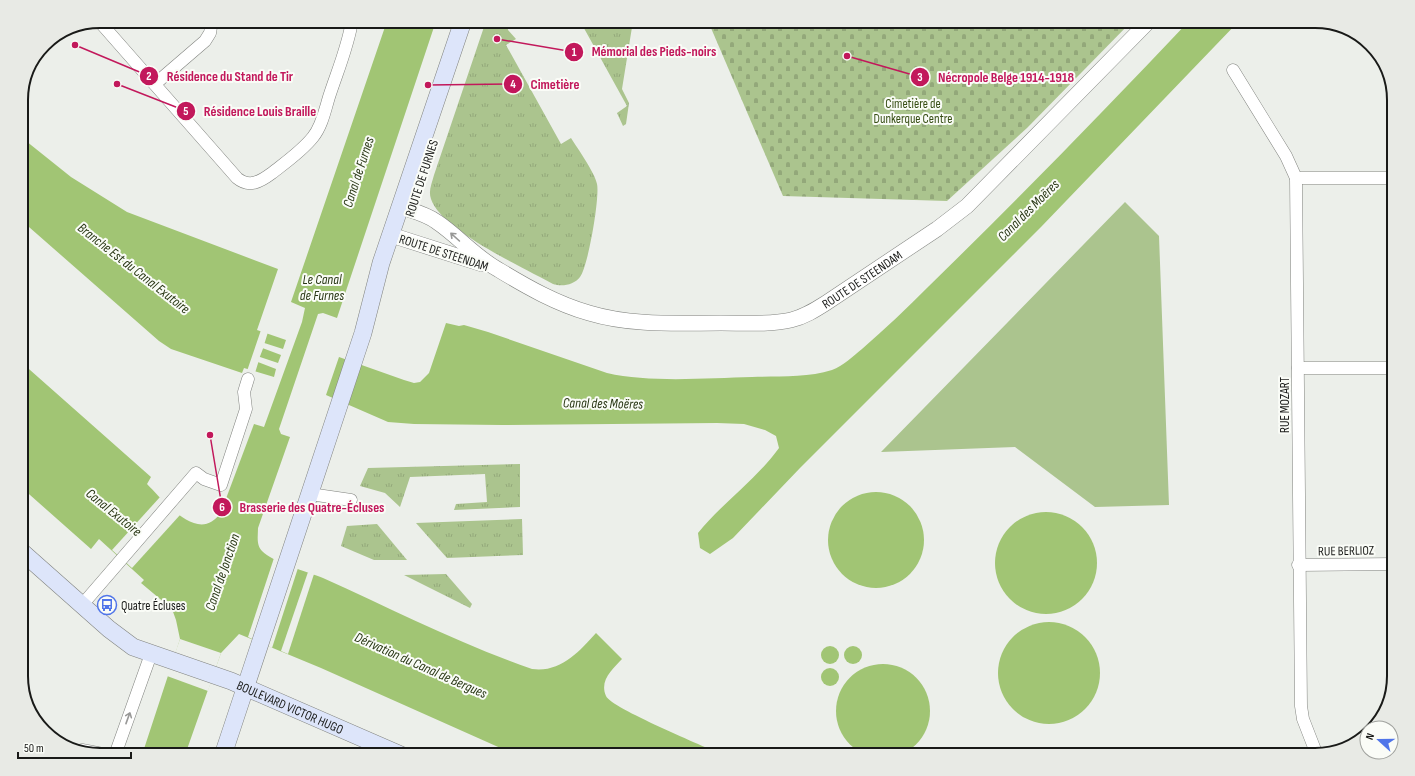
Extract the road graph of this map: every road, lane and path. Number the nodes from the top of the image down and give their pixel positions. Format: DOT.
graph roads {
  1 [pos="105,28"];
  2 [pos="211,28"];
  3 [pos="350,28"];
  4 [pos="461,28"];
  5 [pos="470,28"];
  6 [pos="1142,28"];
  7 [pos="1233,70"];
  8 [pos="155,84"];
  9 [pos="1296,178"];
  10 [pos="1387,178"];
  11 [pos="406,208"];
  12 [pos="396,237"];
  13 [pos="497,269"];
  14 [pos="1298,368"];
  15 [pos="1387,368"];
  16 [pos="248,379"];
  17 [pos="310,494"];
  18 [pos="351,500"];
  19 [pos="28,556"];
  20 [pos="1387,564"];
  21 [pos="1298,565"];
  22 [pos="82,605"];
  23 [pos="156,656"];
  24 [pos="247,687"];
  25 [pos="118,748"];
  26 [pos="225,748"];
  27 [pos="384,748"];
  28 [pos="1315,748"];
  1 -- 8 [label="street"];
  2 -- 8 [label="street"];
  3 -- 8 [label="street"];
  4 -- 11 [label="main road, ROUTE DE FURNES"];
  5 -- 11 [label="main road, ROUTE DE FURNES"];
  6 -- 13 [label="street, ROUTE DE STEENDAM"];
  7 -- 9 [label="street, RUE MOZART"];
  9 -- 10 [label="street"];
  9 -- 14 [label="street, RUE MOZART"];
  11 -- 12 [label="main road, ROUTE DE FURNES"];
  13 -- 11 [label="street, ROUTE DE STEENDAM, one-way"];
  12 -- 13 [label="street, ROUTE DE STEENDAM"];
  12 -- 17 [label="main road, ROUTE DE FURNES"];
  14 -- 15 [label="street"];
  14 -- 21 [label="street, RUE MOZART"];
  16 -- 22 [label="street"];
  17 -- 18 [label="street"];
  17 -- 24 [label="main road, ROUTE DE FURNES"];
  19 -- 22 [label="main road, BOULEVARD VICTOR HUGO"];
  20 -- 21 [label="street, RUE BERLIOZ"];
  21 -- 28 [label="street, RUE MOZART"];
  22 -- 23 [label="main road, BOULEVARD VICTOR HUGO"];
  23 -- 24 [label="main road, BOULEVARD VICTOR HUGO"];
  25 -- 23 [label="street, one-way"];
  24 -- 26 [label="main road, ROUTE DE FURNES"];
  24 -- 27 [label="main road, BOULEVARD VICTOR HUGO"];
}
